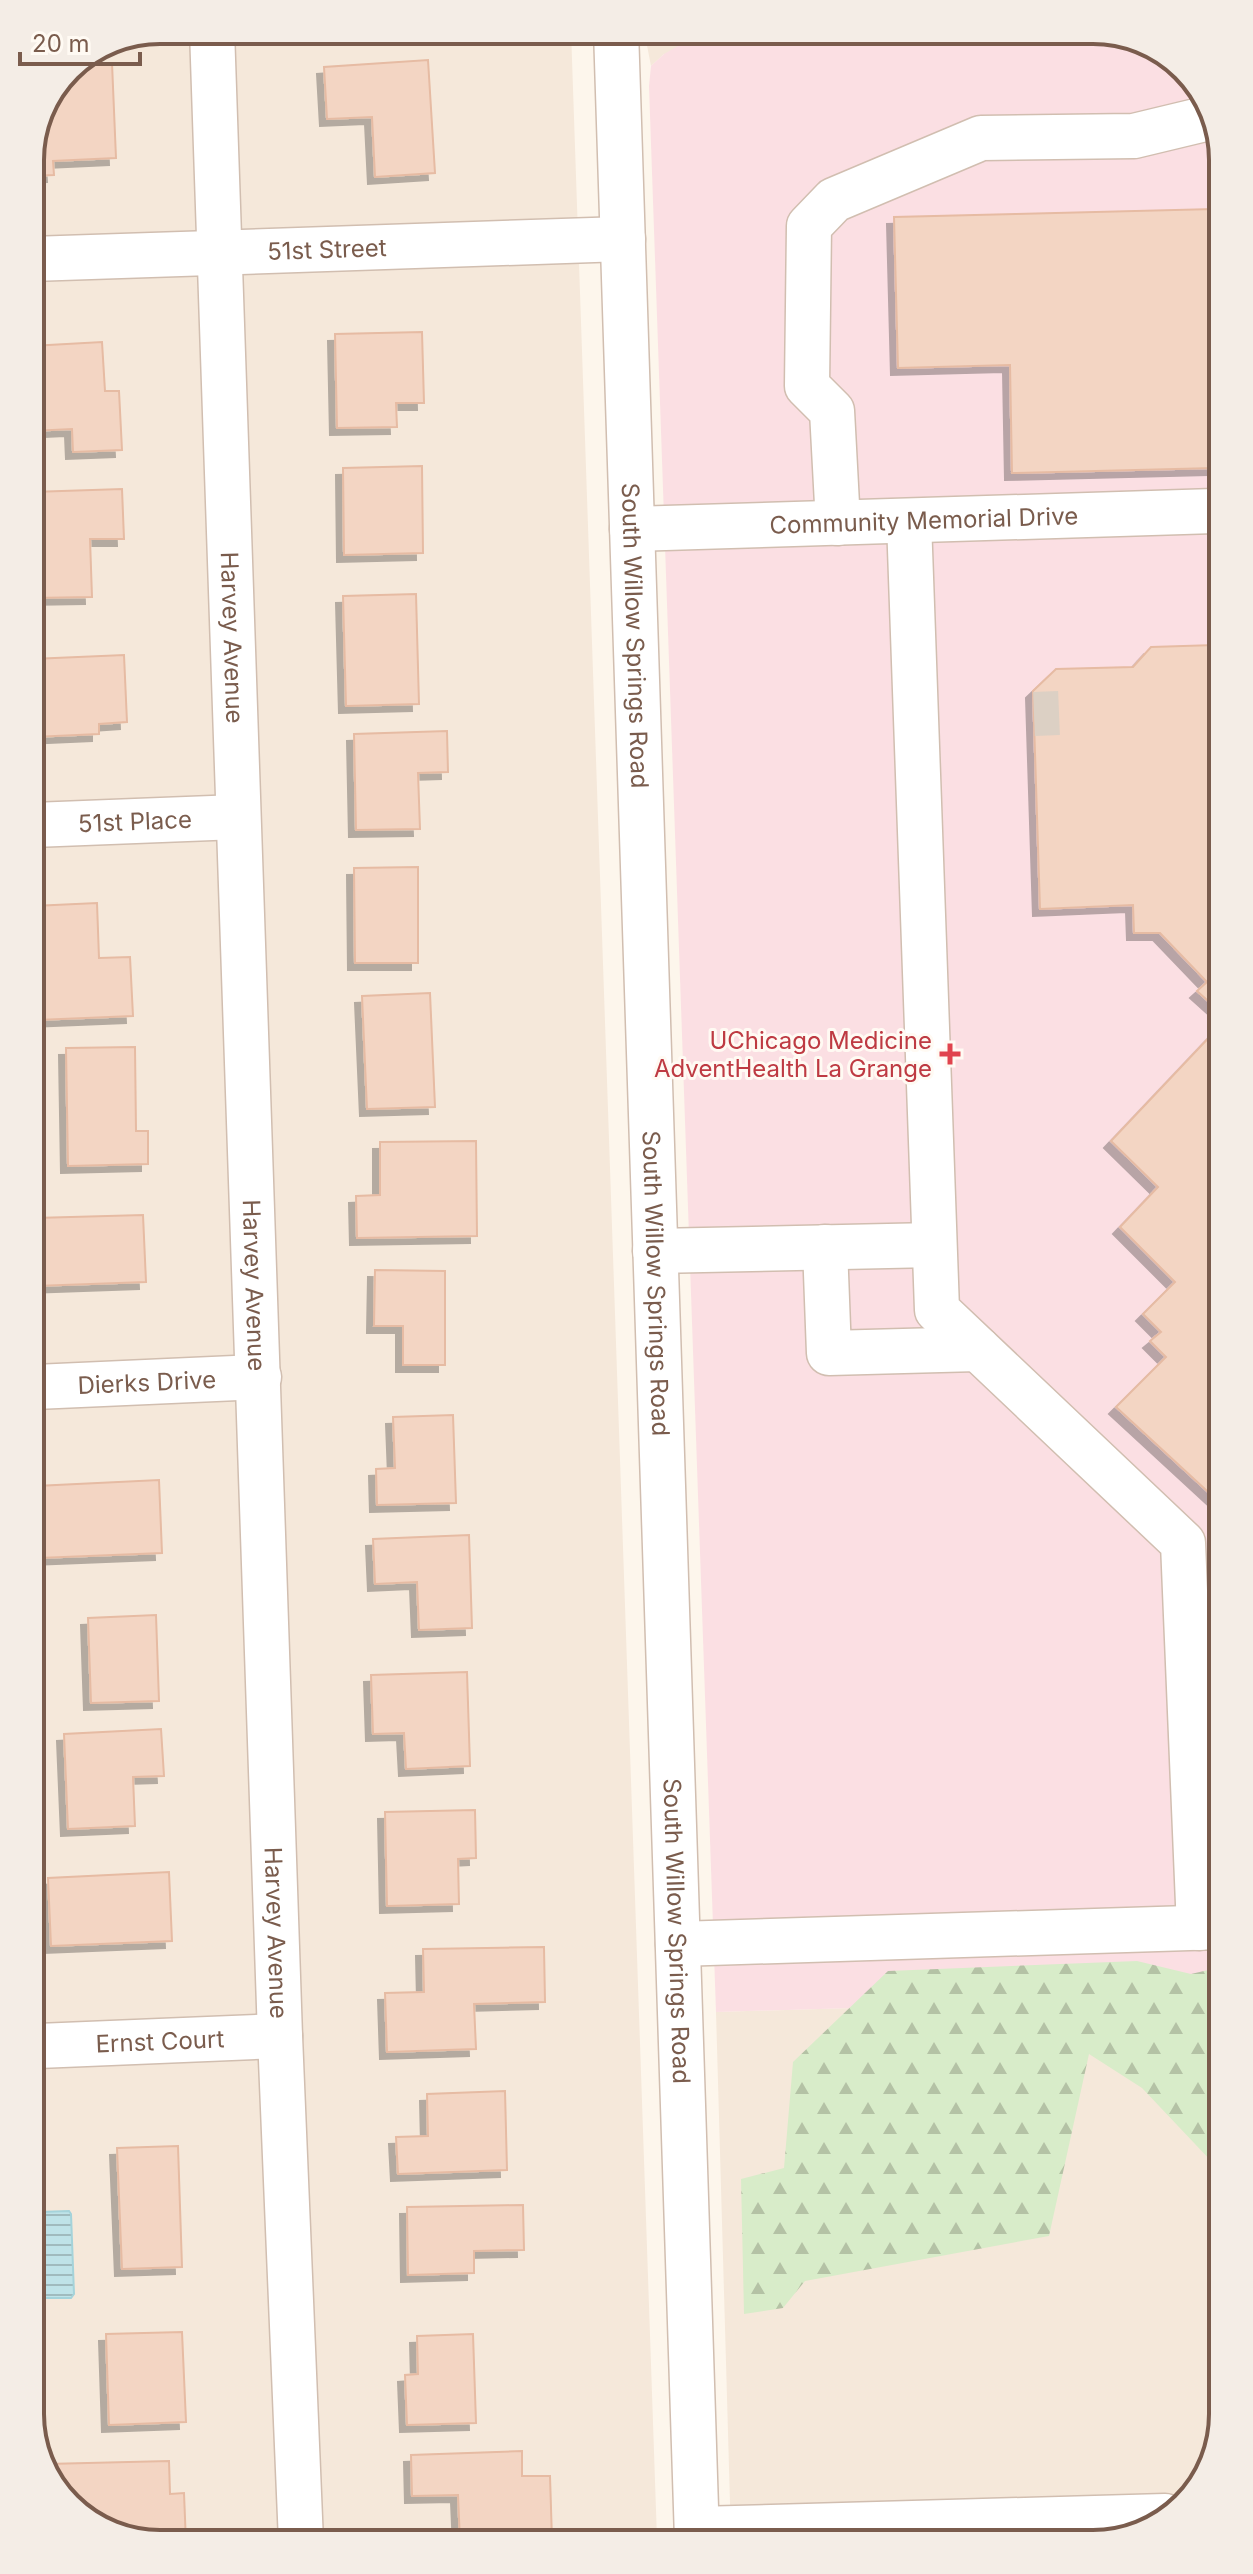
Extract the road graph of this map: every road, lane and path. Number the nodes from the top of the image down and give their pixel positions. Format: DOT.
graph roads {
  1 [pos="213,44"];
  2 [pos="616,44"];
  3 [pos="1201,120"];
  4 [pos="623,239"];
  5 [pos="220,253"];
  6 [pos="44,259"];
  7 [pos="1209,511"];
  8 [pos="909,521"];
  9 [pos="838,523"];
  10 [pos="632,529"];
  11 [pos="238,817"];
  12 [pos="44,825"];
  13 [pos="934,1245"];
  14 [pos="825,1247"];
  15 [pos="655,1251"];
  16 [pos="978,1349"];
  17 [pos="259,1377"];
  18 [pos="44,1387"];
  19 [pos="1209,1914"];
  20 [pos="1209,1928"];
  21 [pos="678,1944"];
  22 [pos="280,2036"];
  23 [pos="44,2046"];
  24 [pos="1145,2517"];
  25 [pos="301,2530"];
  26 [pos="697,2530"];
  27 [pos="801,2530"];
  1 -- 5 [label="street, Harvey Avenue"];
  2 -- 4 [label="street, South Willow Springs Road"];
  3 -- 9 [label="street"];
  4 -- 5 [label="street, 51st Street"];
  4 -- 10 [label="street, South Willow Springs Road"];
  5 -- 6 [label="street, 51st Street"];
  5 -- 11 [label="street, Harvey Avenue"];
  7 -- 8 [label="street, Community Memorial Drive"];
  8 -- 9 [label="street, Community Memorial Drive"];
  8 -- 13 [label="street"];
  9 -- 10 [label="street, Community Memorial Drive"];
  10 -- 15 [label="street, South Willow Springs Road"];
  11 -- 12 [label="street, 51st Place"];
  11 -- 17 [label="street, Harvey Avenue"];
  13 -- 14 [label="street"];
  13 -- 16 [label="street"];
  14 -- 15 [label="street"];
  14 -- 16 [label="street"];
  15 -- 21 [label="street, South Willow Springs Road"];
  16 -- 19 [label="street"];
  17 -- 18 [label="street, Dierks Drive"];
  17 -- 22 [label="street, Harvey Avenue"];
  20 -- 21 [label="street"];
  21 -- 26 [label="street, South Willow Springs Road"];
  22 -- 23 [label="street, Ernst Court"];
  22 -- 25 [label="street, Harvey Avenue"];
  24 -- 27 [label="street"];
}
